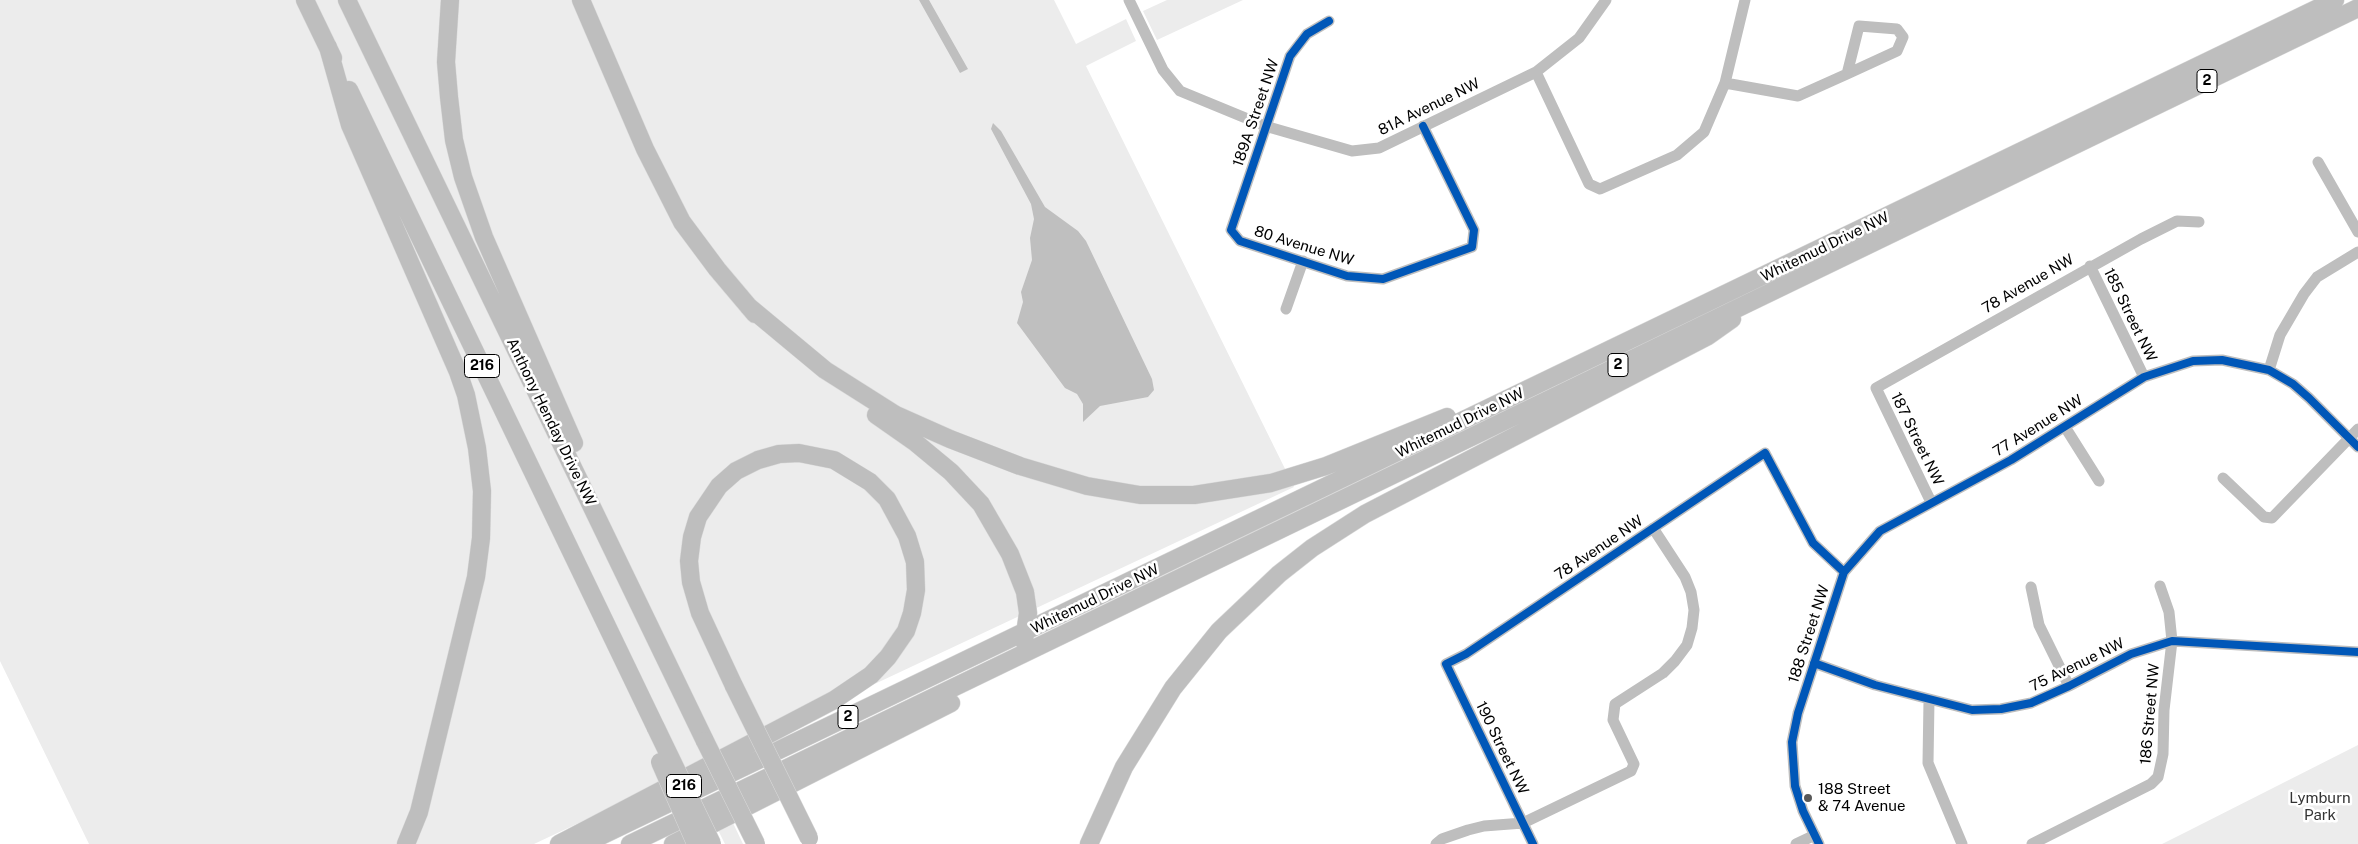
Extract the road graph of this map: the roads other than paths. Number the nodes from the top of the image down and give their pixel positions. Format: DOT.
graph roads {
  1 [pos="305,0"];
  2 [pos="347,0"];
  3 [pos="450,0"];
  4 [pos="580,0"];
  5 [pos="1129,0"];
  6 [pos="1606,0"];
  7 [pos="1745,0"];
  8 [pos="2335,0"];
  9 [pos="2358,8"];
  10 [pos="1329,21"];
  11 [pos="328,47"];
  12 [pos="1536,72"];
  13 [pos="1847,74"];
  14 [pos="1725,83"];
  15 [pos="1265,126"];
  16 [pos="1423,126"];
  17 [pos="2318,162"];
  18 [pos="2199,222"];
  19 [pos="1231,230"];
  20 [pos="2358,232"];
  21 [pos="2358,252"];
  22 [pos="1302,261"];
  23 [pos="2090,266"];
  24 [pos="1763,294"];
  25 [pos="748,306"];
  26 [pos="1286,309"];
  27 [pos="1615,349"];
  28 [pos="2269,370"];
  29 [pos="2144,377"];
  30 [pos="1876,388"];
  31 [pos="2065,427"];
  32 [pos="2358,429"];
  33 [pos="2349,438"];
  34 [pos="2358,447"];
  35 [pos="1765,453"];
  36 [pos="2223,478"];
  37 [pos="2099,481"];
  38 [pos="1931,502"];
  39 [pos="594,512"];
  40 [pos="1653,528"];
  41 [pos="1844,572"];
  42 [pos="1181,577"];
  43 [pos="2160,586"];
  44 [pos="2031,587"];
  45 [pos="1026,632"];
  46 [pos="2172,641"];
  47 [pos="2358,652"];
  48 [pos="1017,658"];
  49 [pos="1814,663"];
  50 [pos="1446,664"];
  51 [pos="2069,686"];
  52 [pos="1929,700"];
  53 [pos="651,730"];
  54 [pos="1523,823"];
  55 [pos="1817,840"];
  56 [pos="810,841"];
  57 [pos="406,844"];
  58 [pos="559,844"];
  59 [pos="584,844"];
  60 [pos="630,844"];
  61 [pos="673,844"];
  62 [pos="696,844"];
  63 [pos="712,844"];
  64 [pos="756,844"];
  65 [pos="1089,844"];
  66 [pos="1436,844"];
  67 [pos="1532,844"];
  68 [pos="1796,844"];
  69 [pos="1962,844"];
  70 [pos="2032,844"];
  1 -- 11 [label="highway, 216"];
  2 -- 39 [label="highway, Anthony Henday Drive NW / 216"];
  3 -- 39 [label="highway"];
  4 -- 25 [label="highway"];
  5 -- 15 [label="street, 81A Avenue NW"];
  6 -- 12 [label="street, 81A Avenue NW"];
  7 -- 14 [label="street"];
  8 -- 27 [label="highway, Whitemud Drive NW / 2"];
  9 -- 24 [label="highway, Whitemud Drive NW / 2"];
  10 -- 15 [label="street, 189A Street NW"];
  11 -- 53 [label="highway, 216"];
  11 -- 57 [label="highway"];
  12 -- 14 [label="street"];
  12 -- 16 [label="street, 81A Avenue NW"];
  13 -- 13 [label="street"];
  13 -- 14 [label="street"];
  15 -- 16 [label="street, 81A Avenue NW"];
  15 -- 19 [label="street, 189A Street NW"];
  16 -- 22 [label="street, 80 Avenue NW"];
  17 -- 20 [label="street"];
  18 -- 23 [label="street, 78 Avenue NW"];
  19 -- 22 [label="street, 80 Avenue NW"];
  21 -- 28 [label="street"];
  22 -- 26 [label="street, 80 Avenue NW"];
  23 -- 29 [label="street, 185 Street NW"];
  23 -- 30 [label="street, 78 Avenue NW"];
  24 -- 42 [label="highway, Whitemud Drive NW / 2"];
  24 -- 65 [label="highway"];
  25 -- 27 [label="highway"];
  25 -- 45 [label="highway"];
  27 -- 45 [label="highway, Whitemud Drive NW / 2"];
  28 -- 29 [label="street, 77 Avenue NW"];
  28 -- 33 [label="street, 77 Avenue NW"];
  29 -- 31 [label="street, 77 Avenue NW"];
  30 -- 38 [label="street, 187 Street NW"];
  31 -- 37 [label="street, 77 Avenue NW"];
  31 -- 38 [label="street, 77 Avenue NW"];
  32 -- 33 [label="street"];
  33 -- 34 [label="street, 77 Avenue NW"];
  33 -- 36 [label="street"];
  35 -- 40 [label="street, 78 Avenue NW"];
  35 -- 41 [label="street, 188 Street NW"];
  38 -- 41 [label="street, 77 Avenue NW"];
  39 -- 64 [label="highway, Anthony Henday Drive NW / 216, bridge"];
  40 -- 50 [label="street, 78 Avenue NW"];
  40 -- 54 [label="street"];
  41 -- 49 [label="street, 188 Street NW"];
  42 -- 48 [label="highway, Whitemud Drive NW"];
  42 -- 61 [label="highway"];
  43 -- 46 [label="street, 186 Street NW"];
  44 -- 51 [label="street"];
  45 -- 48 [label="highway"];
  45 -- 59 [label="highway, Whitemud Drive NW / 2"];
  46 -- 47 [label="street, 75 Avenue NW"];
  46 -- 51 [label="street, 75 Avenue NW"];
  46 -- 70 [label="street, 186 Street NW"];
  48 -- 60 [label="highway, Whitemud Drive NW / 2"];
  49 -- 52 [label="street, 75 Avenue NW"];
  49 -- 55 [label="street, 188 Street NW"];
  50 -- 54 [label="street, 190 Street NW"];
  51 -- 52 [label="street, 75 Avenue NW"];
  52 -- 69 [label="street"];
  53 -- 62 [label="highway, bridge"];
  53 -- 63 [label="highway, 216, bridge"];
  54 -- 66 [label="street"];
  54 -- 67 [label="street, 190 Street NW"];
  55 -- 68 [label="street"];
  56 -- 58 [label="highway, bridge"];
}
